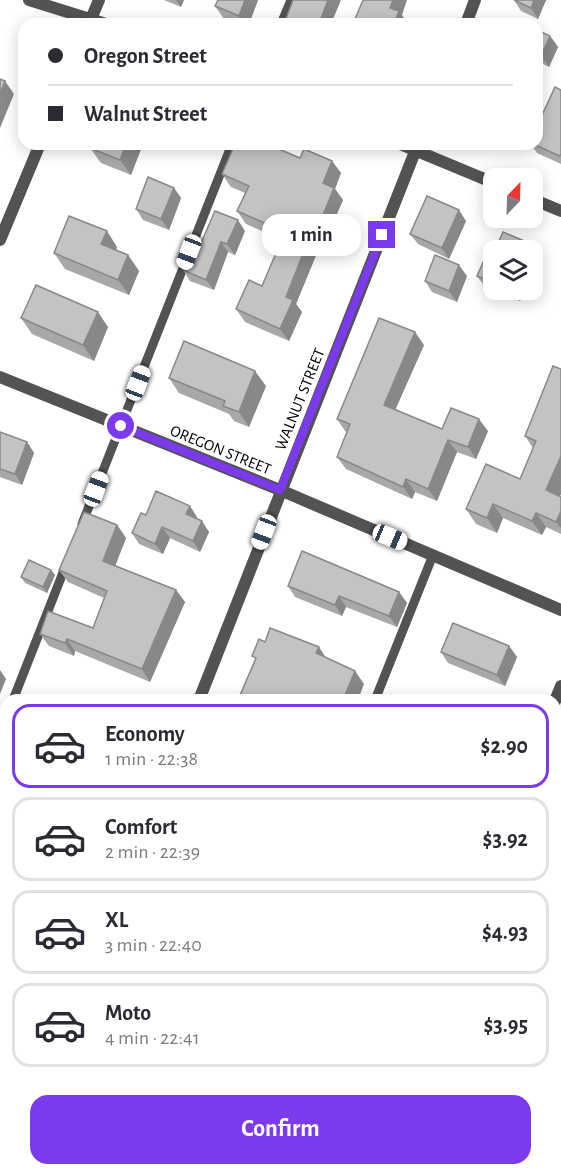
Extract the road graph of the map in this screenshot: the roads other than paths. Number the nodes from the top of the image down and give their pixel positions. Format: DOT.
graph roads {
  1 [pos="29,0"];
  2 [pos="99,0"];
  3 [pos="291,0"];
  4 [pos="476,0"];
  5 [pos="81,18"];
  6 [pos="91,18"];
  7 [pos="284,18"];
  8 [pos="468,18"];
  9 [pos="38,150"];
  10 [pos="230,150"];
  11 [pos="416,150"];
  12 [pos="423,150"];
  13 [pos="483,178"];
  14 [pos="543,204"];
  15 [pos="561,211"];
  16 [pos="0,240"];
  17 [pos="0,377"];
  18 [pos="121,426"];
  19 [pos="280,490"];
  20 [pos="78,536"];
  21 [pos="433,555"];
  22 [pos="69,558"];
  23 [pos="561,610"];
  24 [pos="15,694"];
  25 [pos="201,694"];
  26 [pos="377,694"];
  1 -- 5 [label="street"];
  2 -- 6 [label="street"];
  3 -- 7 [label="lane"];
  4 -- 8 [label="street"];
  9 -- 16 [label="street"];
  10 -- 18 [label="lane"];
  11 -- 19 [label="street, WALNUT STREET"];
  12 -- 13 [label="street"];
  14 -- 15 [label="street"];
  17 -- 18 [label="street, OREGON STREET"];
  18 -- 19 [label="street, OREGON STREET"];
  18 -- 20 [label="lane"];
  19 -- 21 [label="street, OREGON STREET"];
  19 -- 25 [label="street, WALNUT STREET"];
  21 -- 23 [label="street, OREGON STREET"];
  21 -- 26 [label="lane"];
  22 -- 24 [label="lane"];
}
